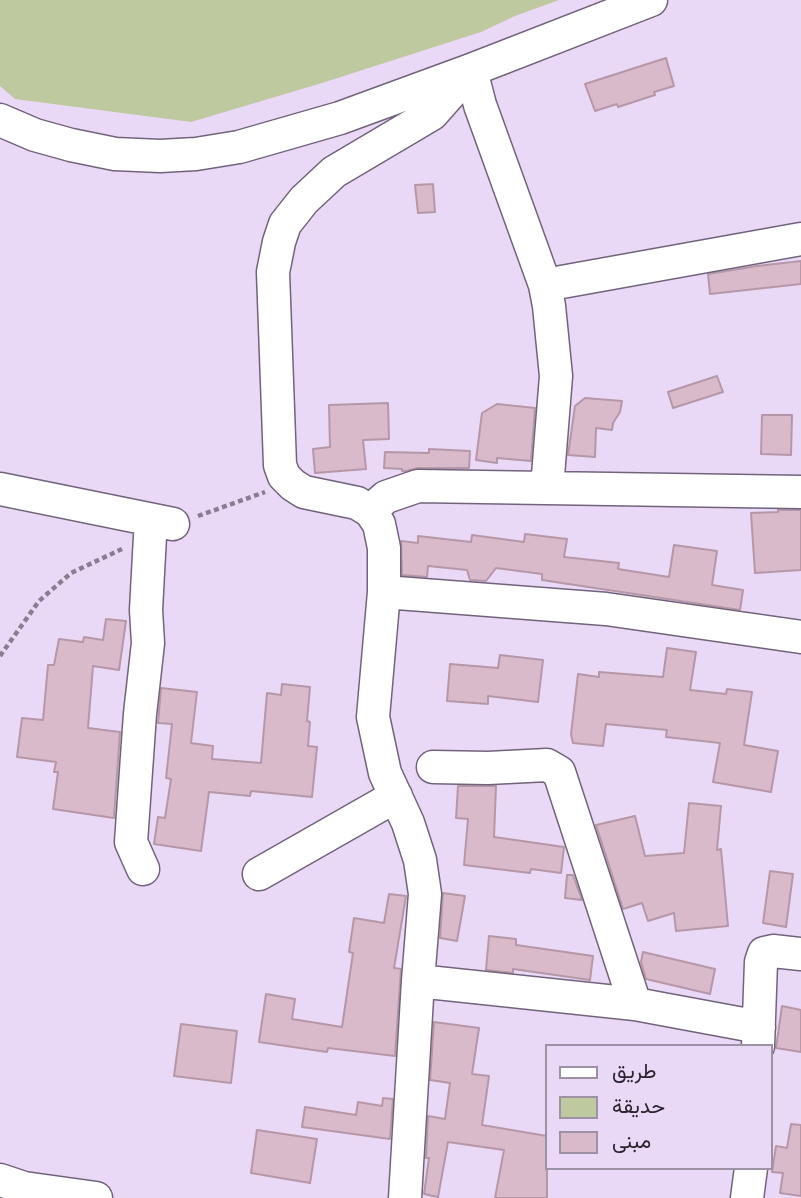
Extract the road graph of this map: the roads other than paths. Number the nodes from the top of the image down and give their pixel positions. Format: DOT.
graph roads {
  1 [pos="651,0"];
  2 [pos="595,11"];
  3 [pos="471,70"];
  4 [pos="1,122"];
  5 [pos="801,239"];
  6 [pos="545,285"];
  7 [pos="547,488"];
  8 [pos="0,489"];
  9 [pos="801,492"];
  10 [pos="370,511"];
  11 [pos="384,592"];
  12 [pos="801,637"];
  13 [pos="433,767"];
  14 [pos="396,796"];
  15 [pos="143,869"];
  16 [pos="259,874"];
  17 [pos="801,954"];
  18 [pos="418,981"];
  19 [pos="635,1004"];
  20 [pos="759,1037"];
  21 [pos="751,1170"];
  22 [pos="0,1181"];
  23 [pos="96,1198"];
  24 [pos="405,1198"];
  25 [pos="747,1198"];
  1 -- 2 [label="street"];
  2 -- 3 [label="street"];
  3 -- 4 [label="street"];
  3 -- 6 [label="street"];
  3 -- 10 [label="street"];
  5 -- 6 [label="street"];
  6 -- 7 [label="street"];
  7 -- 9 [label="street"];
  7 -- 10 [label="street"];
  8 -- 15 [label="street"];
  10 -- 11 [label="street"];
  11 -- 12 [label="street"];
  11 -- 14 [label="street"];
  13 -- 19 [label="street"];
  14 -- 16 [label="street"];
  14 -- 18 [label="street"];
  17 -- 20 [label="street"];
  18 -- 19 [label="street"];
  18 -- 24 [label="street"];
  19 -- 20 [label="street"];
  21 -- 25 [label="street"];
  22 -- 23 [label="street"];
}
